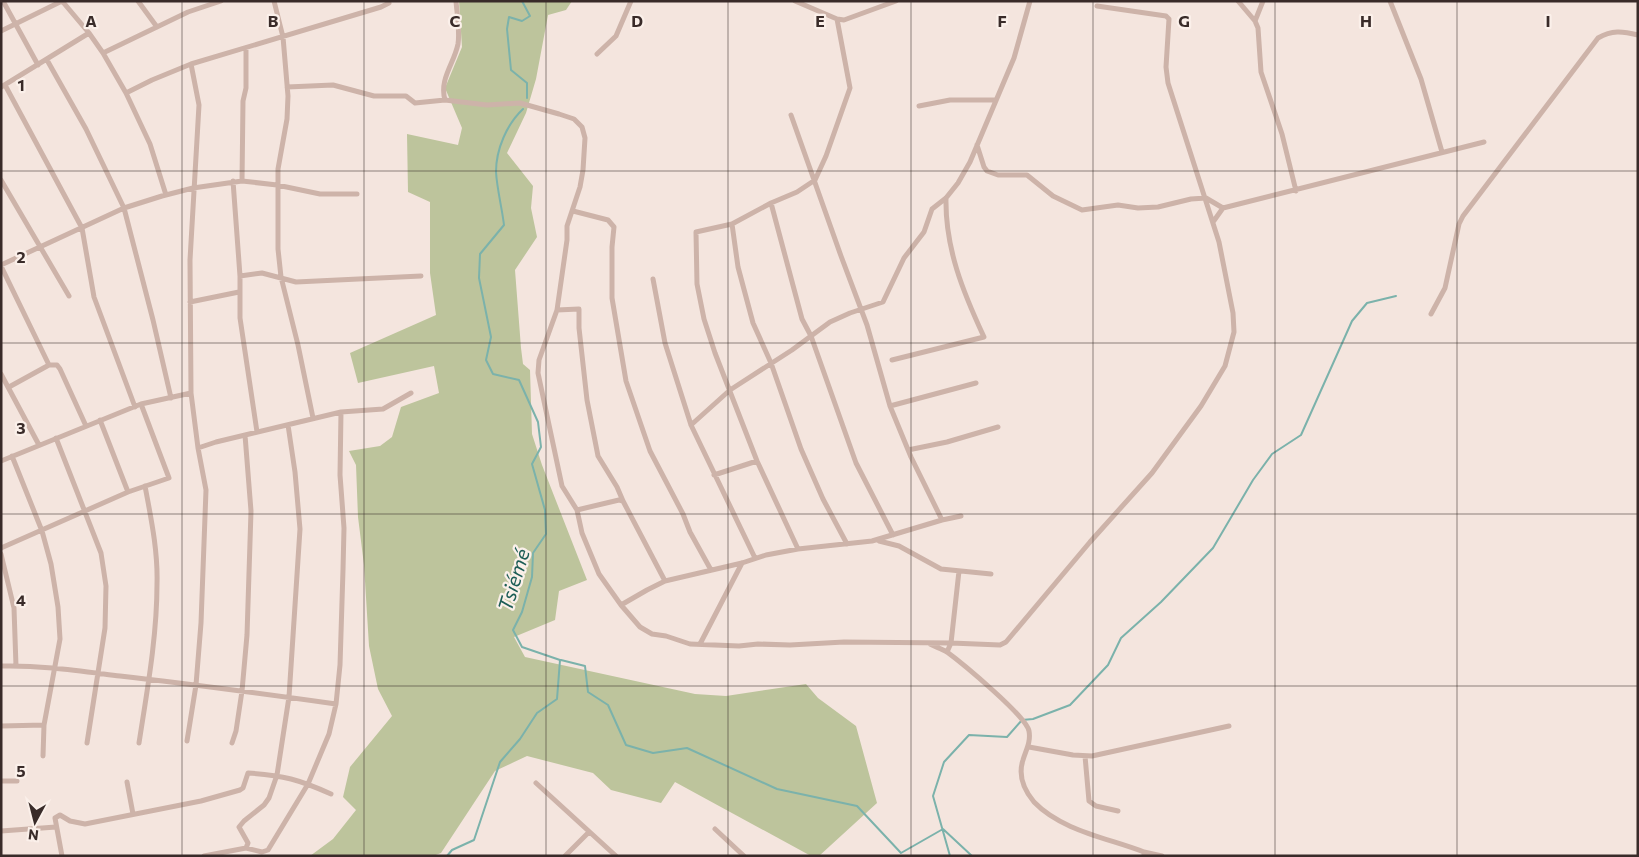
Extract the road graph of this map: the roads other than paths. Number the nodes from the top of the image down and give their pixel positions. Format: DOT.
graph roads {
  1 [pos="3,1"];
  2 [pos="138,1"];
  3 [pos="221,1"];
  4 [pos="274,1"];
  5 [pos="388,1"];
  6 [pos="456,1"];
  7 [pos="631,1"];
  8 [pos="795,1"];
  9 [pos="896,1"];
  10 [pos="1030,1"];
  11 [pos="1238,1"];
  12 [pos="1263,1"];
  13 [pos="1390,1"];
  14 [pos="1097,6"];
  15 [pos="837,19"];
  16 [pos="1254,21"];
  17 [pos="16,24"];
  18 [pos="157,27"];
  19 [pos="1,31"];
  20 [pos="90,33"];
  21 [pos="1638,35"];
  22 [pos="283,37"];
  23 [pos="246,48"];
  24 [pos="103,52"];
  25 [pos="597,54"];
  26 [pos="48,60"];
  27 [pos="191,64"];
  28 [pos="38,65"];
  29 [pos="3,86"];
  30 [pos="287,87"];
  31 [pos="126,92"];
  32 [pos="445,100"];
  33 [pos="996,100"];
  34 [pos="919,106"];
  35 [pos="791,115"];
  36 [pos="1484,142"];
  37 [pos="977,145"];
  38 [pos="1442,152"];
  39 [pos="1,180"];
  40 [pos="815,180"];
  41 [pos="233,181"];
  42 [pos="242,181"];
  43 [pos="277,185"];
  44 [pos="193,188"];
  45 [pos="1296,191"];
  46 [pos="358,194"];
  47 [pos="166,195"];
  48 [pos="946,198"];
  49 [pos="1206,198"];
  50 [pos="771,203"];
  51 [pos="124,208"];
  52 [pos="1223,208"];
  53 [pos="573,211"];
  54 [pos="1213,222"];
  55 [pos="732,224"];
  56 [pos="82,228"];
  57 [pos="40,248"];
  58 [pos="1,265"];
  59 [pos="240,276"];
  60 [pos="421,276"];
  61 [pos="281,277"];
  62 [pos="654,278"];
  63 [pos="239,292"];
  64 [pos="69,296"];
  65 [pos="190,302"];
  66 [pos="556,310"];
  67 [pos="860,310"];
  68 [pos="1431,314"];
  69 [pos="811,336"];
  70 [pos="892,360"];
  71 [pos="771,363"];
  72 [pos="49,365"];
  73 [pos="1,374"];
  74 [pos="976,383"];
  75 [pos="9,387"];
  76 [pos="730,390"];
  77 [pos="191,392"];
  78 [pos="412,393"];
  79 [pos="171,398"];
  80 [pos="138,406"];
  81 [pos="890,406"];
  82 [pos="341,412"];
  83 [pos="313,418"];
  84 [pos="100,420"];
  85 [pos="288,425"];
  86 [pos="691,425"];
  87 [pos="86,426"];
  88 [pos="998,427"];
  89 [pos="258,432"];
  90 [pos="245,435"];
  91 [pos="56,438"];
  92 [pos="38,445"];
  93 [pos="198,448"];
  94 [pos="908,450"];
  95 [pos="12,456"];
  96 [pos="1,461"];
  97 [pos="757,461"];
  98 [pos="714,475"];
  99 [pos="145,486"];
  100 [pos="128,492"];
  101 [pos="623,501"];
  102 [pos="577,510"];
  103 [pos="85,512"];
  104 [pos="961,516"];
  105 [pos="942,520"];
  106 [pos="42,531"];
  107 [pos="893,536"];
  108 [pos="872,541"];
  109 [pos="847,544"];
  110 [pos="1,548"];
  111 [pos="798,549"];
  112 [pos="1,554"];
  113 [pos="755,558"];
  114 [pos="742,563"];
  115 [pos="712,570"];
  116 [pos="959,571"];
  117 [pos="991,574"];
  118 [pos="665,581"];
  119 [pos="621,605"];
  120 [pos="951,642"];
  121 [pos="700,644"];
  122 [pos="930,644"];
  123 [pos="947,652"];
  124 [pos="1,666"];
  125 [pos="16,666"];
  126 [pos="55,668"];
  127 [pos="99,673"];
  128 [pos="149,679"];
  129 [pos="196,685"];
  130 [pos="242,691"];
  131 [pos="289,697"];
  132 [pos="336,704"];
  133 [pos="44,725"];
  134 [pos="1,726"];
  135 [pos="1229,726"];
  136 [pos="187,741"];
  137 [pos="87,743"];
  138 [pos="139,743"];
  139 [pos="232,743"];
  140 [pos="1029,747"];
  141 [pos="43,756"];
  142 [pos="1085,756"];
  143 [pos="277,775"];
  144 [pos="1,781"];
  145 [pos="17,781"];
  146 [pos="127,782"];
  147 [pos="536,783"];
  148 [pos="308,784"];
  149 [pos="331,794"];
  150 [pos="1118,811"];
  151 [pos="133,814"];
  152 [pos="56,827"];
  153 [pos="714,829"];
  154 [pos="1,831"];
  155 [pos="588,832"];
  156 [pos="246,848"];
  157 [pos="1144,854"];
  158 [pos="62,856"];
  159 [pos="204,856"];
  160 [pos="565,856"];
  161 [pos="616,856"];
  162 [pos="744,856"];
  163 [pos="1162,856"];
  1 -- 17 [label="street"];
  2 -- 18 [label="street"];
  3 -- 18 [label="street"];
  4 -- 22 [label="street"];
  5 -- 22 [label="street"];
  6 -- 32 [label="street"];
  7 -- 25 [label="street"];
  8 -- 15 [label="street"];
  9 -- 15 [label="street"];
  10 -- 33 [label="street"];
  11 -- 16 [label="street"];
  12 -- 16 [label="street"];
  13 -- 38 [label="street"];
  14 -- 49 [label="street"];
  15 -- 40 [label="street"];
  16 -- 45 [label="street"];
  17 -- 19 [label="street"];
  17 -- 20 [label="street"];
  17 -- 28 [label="street"];
  18 -- 24 [label="street"];
  20 -- 24 [label="street"];
  20 -- 26 [label="street"];
  21 -- 68 [label="street"];
  22 -- 23 [label="street"];
  22 -- 30 [label="street"];
  23 -- 27 [label="street"];
  23 -- 42 [label="street"];
  24 -- 31 [label="street"];
  26 -- 28 [label="street"];
  26 -- 51 [label="street"];
  27 -- 31 [label="street"];
  27 -- 44 [label="street"];
  28 -- 29 [label="street"];
  29 -- 56 [label="street"];
  30 -- 32 [label="street"];
  30 -- 43 [label="street"];
  31 -- 47 [label="street"];
  32 -- 53 [label="street"];
  33 -- 34 [label="street"];
  33 -- 37 [label="street"];
  35 -- 40 [label="street"];
  36 -- 38 [label="street"];
  37 -- 48 [label="street"];
  37 -- 49 [label="street"];
  38 -- 45 [label="street"];
  39 -- 57 [label="street"];
  40 -- 50 [label="street"];
  40 -- 67 [label="street"];
  41 -- 42 [label="street"];
  41 -- 44 [label="street"];
  41 -- 59 [label="street"];
  42 -- 43 [label="street"];
  43 -- 46 [label="street"];
  43 -- 61 [label="street"];
  44 -- 47 [label="street"];
  44 -- 65 [label="street"];
  45 -- 52 [label="street"];
  47 -- 51 [label="street"];
  48 -- 67 [label="street"];
  48 -- 70 [label="street"];
  49 -- 52 [label="street"];
  49 -- 54 [label="street"];
  50 -- 55 [label="street"];
  50 -- 69 [label="street"];
  51 -- 56 [label="street"];
  51 -- 79 [label="street"];
  52 -- 54 [label="street"];
  53 -- 66 [label="street"];
  53 -- 115 [label="street"];
  54 -- 120 [label="street"];
  55 -- 71 [label="street"];
  55 -- 76 [label="street"];
  56 -- 57 [label="street"];
  56 -- 80 [label="street"];
  57 -- 58 [label="street"];
  57 -- 64 [label="street"];
  58 -- 72 [label="street"];
  59 -- 61 [label="street"];
  59 -- 63 [label="street"];
  60 -- 61 [label="street"];
  61 -- 83 [label="street"];
  62 -- 86 [label="street"];
  63 -- 65 [label="street"];
  63 -- 89 [label="street"];
  65 -- 77 [label="street"];
  66 -- 101 [label="street"];
  66 -- 102 [label="street"];
  67 -- 69 [label="street"];
  67 -- 81 [label="street"];
  69 -- 71 [label="street"];
  69 -- 107 [label="street"];
  71 -- 76 [label="street"];
  71 -- 109 [label="street"];
  72 -- 75 [label="street"];
  72 -- 87 [label="street"];
  73 -- 75 [label="street"];
  74 -- 81 [label="street"];
  75 -- 92 [label="street"];
  76 -- 86 [label="street"];
  76 -- 97 [label="street"];
  77 -- 79 [label="street"];
  77 -- 93 [label="street"];
  78 -- 82 [label="street"];
  79 -- 80 [label="street"];
  80 -- 84 [label="street"];
  80 -- 99 [label="street"];
  81 -- 94 [label="street"];
  82 -- 83 [label="street"];
  82 -- 132 [label="street"];
  83 -- 85 [label="street"];
  84 -- 87 [label="street"];
  84 -- 100 [label="street"];
  85 -- 89 [label="street"];
  85 -- 131 [label="street"];
  86 -- 98 [label="street"];
  87 -- 91 [label="street"];
  88 -- 94 [label="street"];
  89 -- 90 [label="street"];
  90 -- 93 [label="street"];
  90 -- 130 [label="street"];
  91 -- 92 [label="street"];
  91 -- 103 [label="street"];
  92 -- 95 [label="street"];
  93 -- 129 [label="street"];
  94 -- 105 [label="street"];
  95 -- 96 [label="street"];
  95 -- 106 [label="street"];
  97 -- 98 [label="street"];
  97 -- 111 [label="street"];
  98 -- 113 [label="street"];
  99 -- 100 [label="street"];
  99 -- 128 [label="street"];
  100 -- 103 [label="street"];
  101 -- 102 [label="street"];
  101 -- 118 [label="street"];
  102 -- 119 [label="street"];
  103 -- 106 [label="street"];
  103 -- 127 [label="street"];
  104 -- 105 [label="street"];
  105 -- 107 [label="street"];
  106 -- 110 [label="street"];
  106 -- 126 [label="street"];
  107 -- 108 [label="street"];
  108 -- 109 [label="street"];
  108 -- 116 [label="street"];
  109 -- 111 [label="street"];
  111 -- 113 [label="street"];
  112 -- 125 [label="street"];
  113 -- 114 [label="street"];
  114 -- 115 [label="street"];
  114 -- 121 [label="street"];
  115 -- 118 [label="street"];
  116 -- 117 [label="street"];
  116 -- 120 [label="street"];
  118 -- 119 [label="street"];
  119 -- 121 [label="street"];
  120 -- 122 [label="street"];
  120 -- 123 [label="street"];
  121 -- 122 [label="street"];
  122 -- 123 [label="street"];
  123 -- 140 [label="street"];
  124 -- 125 [label="street"];
  125 -- 126 [label="street"];
  126 -- 127 [label="street"];
  126 -- 133 [label="street"];
  127 -- 128 [label="street"];
  127 -- 137 [label="street"];
  128 -- 129 [label="street"];
  128 -- 138 [label="street"];
  129 -- 130 [label="street"];
  129 -- 136 [label="street"];
  130 -- 131 [label="street"];
  130 -- 139 [label="street"];
  131 -- 132 [label="street"];
  131 -- 143 [label="street"];
  132 -- 148 [label="street"];
  133 -- 134 [label="street"];
  133 -- 141 [label="street"];
  135 -- 142 [label="street"];
  140 -- 142 [label="street"];
  140 -- 157 [label="street"];
  142 -- 150 [label="street"];
  143 -- 148 [label="street"];
  143 -- 151 [label="street"];
  143 -- 156 [label="street"];
  144 -- 145 [label="street"];
  146 -- 151 [label="street"];
  147 -- 155 [label="street"];
  148 -- 149 [label="street"];
  148 -- 156 [label="street"];
  151 -- 152 [label="street"];
  152 -- 154 [label="street"];
  152 -- 158 [label="street"];
  153 -- 162 [label="street"];
  155 -- 160 [label="street"];
  155 -- 161 [label="street"];
  156 -- 159 [label="street"];
  157 -- 163 [label="street"];
}
